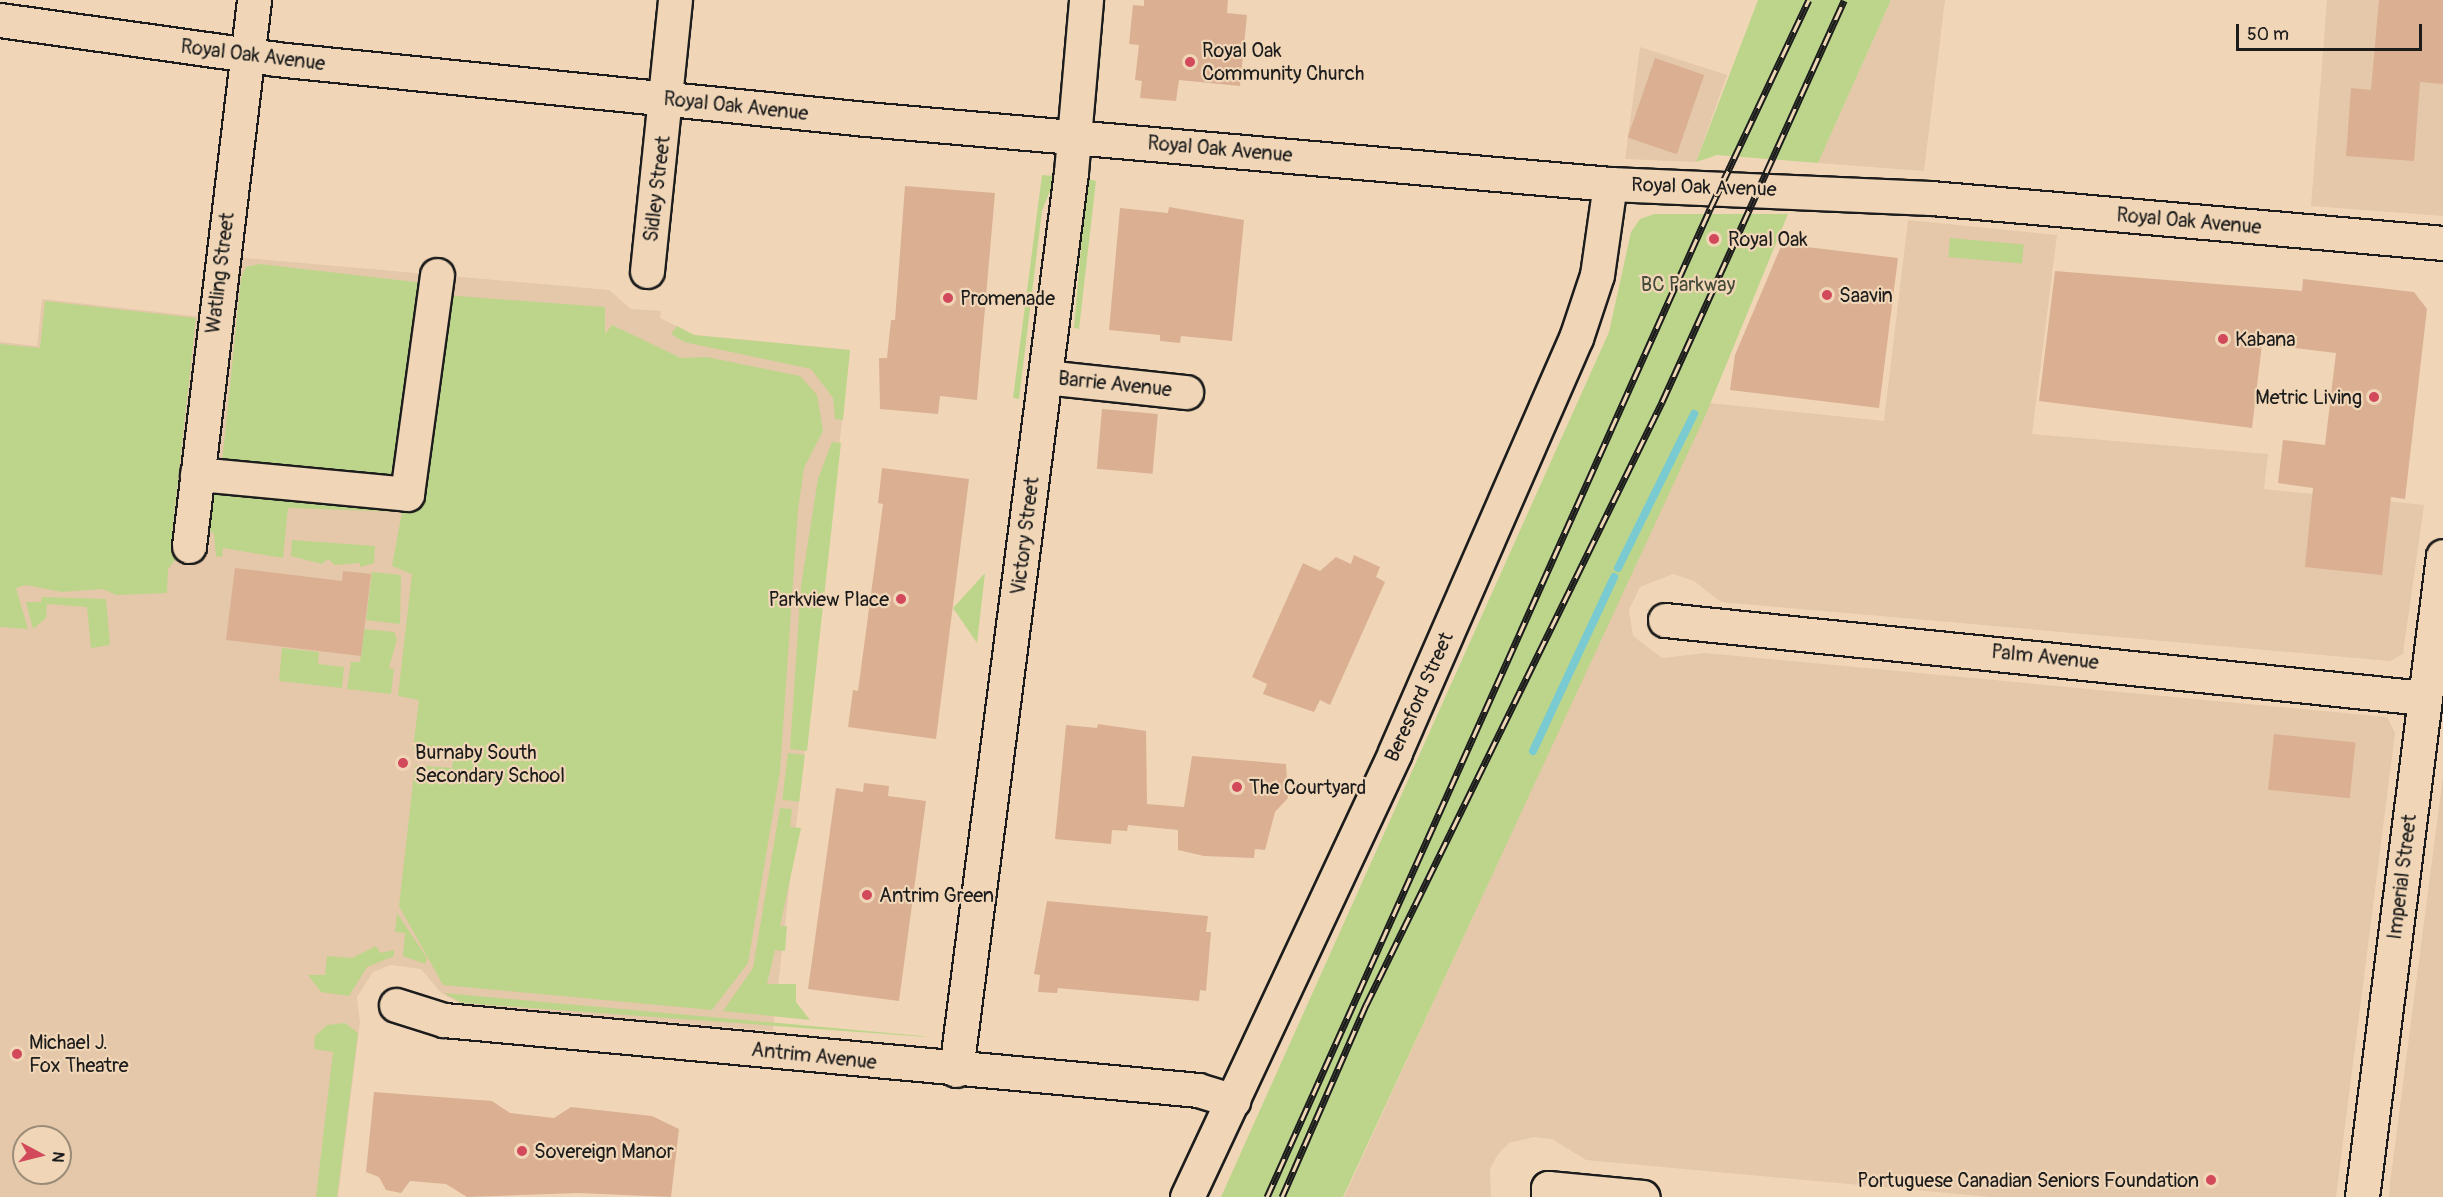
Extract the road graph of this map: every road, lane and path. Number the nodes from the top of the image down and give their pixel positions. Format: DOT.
graph roads {
  1 [pos="254,0"];
  2 [pos="675,0"];
  3 [pos="1086,0"];
  4 [pos="0,20"];
  5 [pos="248,56"];
  6 [pos="666,99"];
  7 [pos="1073,136"];
  8 [pos="1610,184"];
  9 [pos="2443,243"];
  10 [pos="647,271"];
  11 [pos="437,274"];
  12 [pos="1045,376"];
  13 [pos="1185,392"];
  14 [pos="197,474"];
  15 [pos="189,546"];
  16 [pos="2443,556"];
  17 [pos="1665,620"];
  18 [pos="2424,698"];
  19 [pos="396,1005"];
  20 [pos="956,1070"];
  21 [pos="1233,1101"];
  22 [pos="1548,1192"];
  23 [pos="1187,1197"];
  24 [pos="1642,1197"];
  25 [pos="2362,1197"];
  1 -- 5 [label="street, Watling Street"];
  2 -- 6 [label="street, Sidley Street"];
  3 -- 7 [label="street, Victory Street"];
  4 -- 5 [label="street, Royal Oak Avenue"];
  5 -- 6 [label="street, Royal Oak Avenue"];
  5 -- 14 [label="street, Watling Street"];
  6 -- 7 [label="street, Royal Oak Avenue"];
  6 -- 10 [label="street, Sidley Street"];
  7 -- 8 [label="street, Royal Oak Avenue"];
  7 -- 12 [label="street, Victory Street"];
  8 -- 9 [label="street, Royal Oak Avenue"];
  8 -- 21 [label="street, Beresford Street"];
  11 -- 14 [label="street"];
  12 -- 13 [label="street, Barrie Avenue"];
  12 -- 20 [label="street, Victory Street"];
  14 -- 15 [label="street, Watling Street"];
  16 -- 18 [label="street, Imperial Street"];
  17 -- 18 [label="street, Palm Avenue"];
  18 -- 25 [label="street, Imperial Street"];
  19 -- 20 [label="street, Antrim Avenue"];
  20 -- 21 [label="street, Antrim Avenue"];
  21 -- 23 [label="street, Beresford Street"];
  22 -- 24 [label="street"];
}
